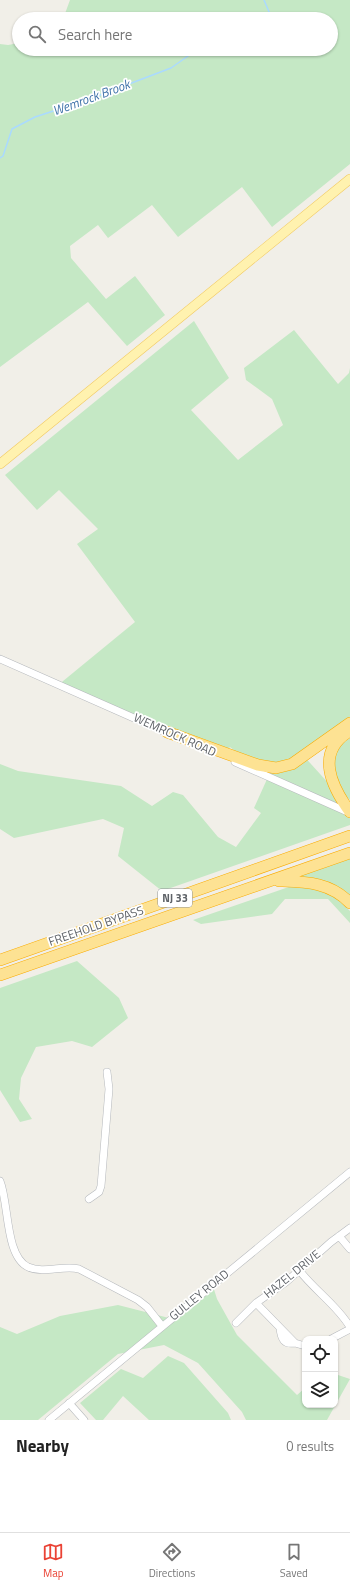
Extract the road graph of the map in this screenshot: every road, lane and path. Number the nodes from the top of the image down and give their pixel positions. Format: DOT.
graph roads {
  1 [pos="350,179"];
  2 [pos="0,464"];
  3 [pos="0,659"];
  4 [pos="350,723"];
  5 [pos="350,731"];
  6 [pos="167,732"];
  7 [pos="350,812"];
  8 [pos="350,830"];
  9 [pos="350,836"];
  10 [pos="350,853"];
  11 [pos="281,860"];
  12 [pos="274,881"];
  13 [pos="350,904"];
  14 [pos="0,960"];
  15 [pos="0,975"];
  16 [pos="107,1072"];
  17 [pos="350,1172"];
  18 [pos="0,1181"];
  19 [pos="89,1199"];
  20 [pos="350,1228"];
  21 [pos="340,1236"];
  22 [pos="350,1249"];
  23 [pos="300,1270"];
  24 [pos="256,1303"];
  25 [pos="236,1322"];
  26 [pos="162,1326"];
  27 [pos="350,1328"];
  28 [pos="336,1336"];
  29 [pos="302,1345"];
  30 [pos="69,1403"];
  31 [pos="49,1420"];
  32 [pos="84,1420"];
  1 -- 2 [label="main road"];
  3 -- 6 [label="street, WEMROCK ROAD"];
  4 -- 6 [label="highway"];
  5 -- 7 [label="highway"];
  6 -- 7 [label="street, WEMROCK ROAD"];
  8 -- 11 [label="highway"];
  9 -- 11 [label="highway, FREEHOLD BYPASS / NJ 33"];
  10 -- 12 [label="highway, FREEHOLD BYPASS / NJ 33"];
  11 -- 14 [label="highway, FREEHOLD BYPASS / NJ 33"];
  12 -- 13 [label="highway"];
  12 -- 15 [label="highway, FREEHOLD BYPASS / NJ 33"];
  16 -- 19 [label="street"];
  17 -- 26 [label="street, GULLEY ROAD"];
  18 -- 26 [label="street"];
  20 -- 21 [label="street, HAZEL DRIVE"];
  21 -- 22 [label="street"];
  21 -- 23 [label="street, HAZEL DRIVE"];
  23 -- 24 [label="street, HAZEL DRIVE"];
  23 -- 27 [label="street"];
  24 -- 25 [label="street, HAZEL DRIVE"];
  24 -- 29 [label="street"];
  26 -- 30 [label="street, GULLEY ROAD"];
  27 -- 28 [label="street"];
  30 -- 31 [label="street, GULLEY ROAD"];
  30 -- 32 [label="street"];
}
